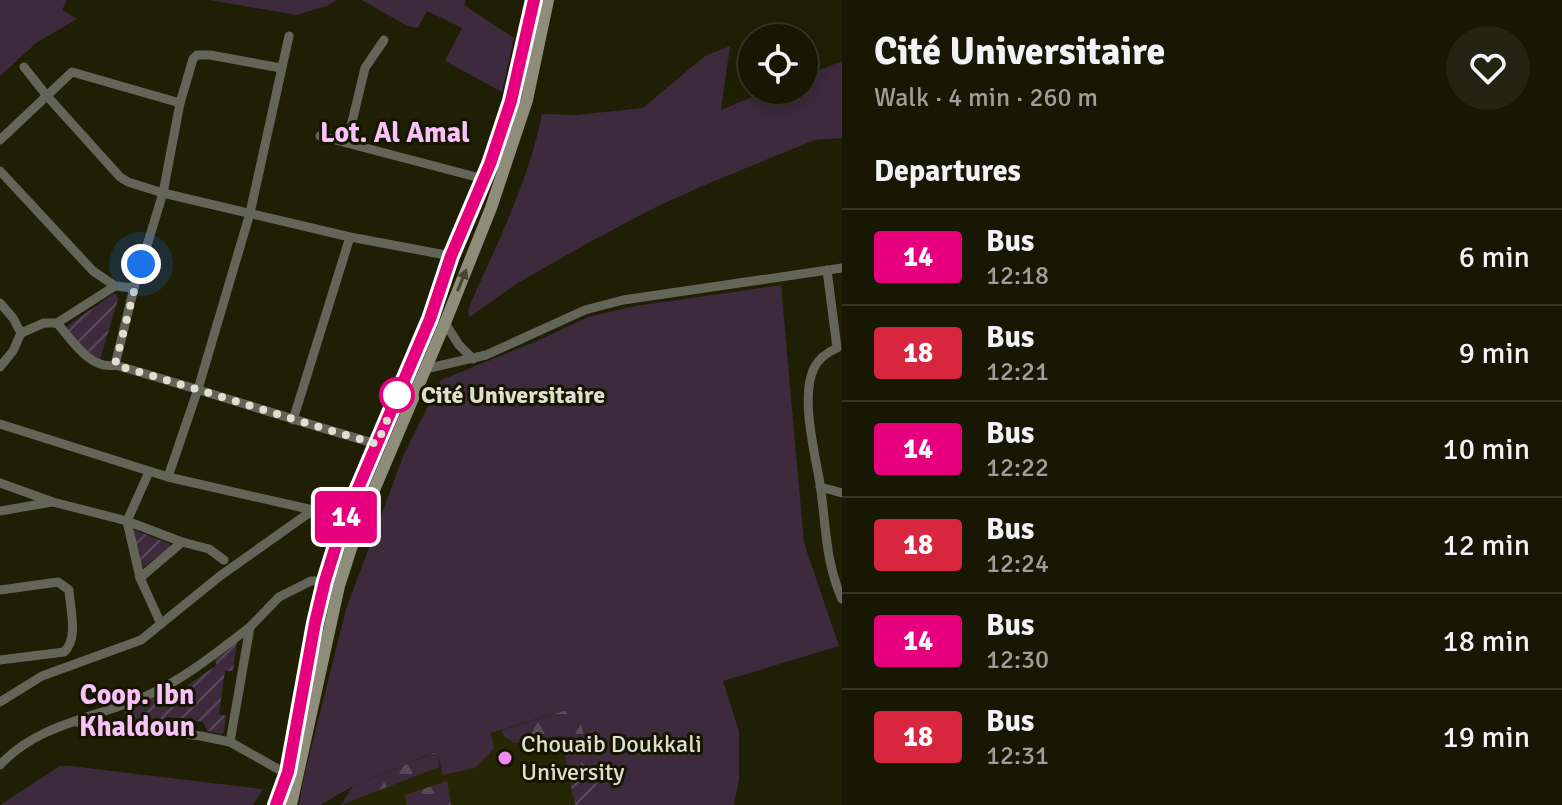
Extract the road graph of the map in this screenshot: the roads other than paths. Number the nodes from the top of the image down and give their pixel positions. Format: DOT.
graph roads {
  1 [pos="534,0"];
  2 [pos="548,0"];
  3 [pos="289,36"];
  4 [pos="384,40"];
  5 [pos="24,67"];
  6 [pos="281,68"];
  7 [pos="47,96"];
  8 [pos="180,103"];
  9 [pos="320,136"];
  10 [pos="0,140"];
  11 [pos="347,143"];
  12 [pos="0,171"];
  13 [pos="484,179"];
  14 [pos="163,193"];
  15 [pos="250,213"];
  16 [pos="350,237"];
  17 [pos="451,256"];
  18 [pos="842,268"];
  19 [pos="827,270"];
  20 [pos="115,286"];
  21 [pos="134,288"];
  22 [pos="0,303"];
  23 [pos="57,323"];
  24 [pos="445,323"];
  25 [pos="21,333"];
  26 [pos="840,348"];
  27 [pos="473,359"];
  28 [pos="115,365"];
  29 [pos="0,367"];
  30 [pos="425,369"];
  31 [pos="198,389"];
  32 [pos="293,420"];
  33 [pos="0,424"];
  34 [pos="377,444"];
  35 [pos="149,472"];
  36 [pos="168,477"];
  37 [pos="0,483"];
  38 [pos="820,487"];
  39 [pos="842,493"];
  40 [pos="53,502"];
  41 [pos="313,510"];
  42 [pos="0,511"];
  43 [pos="345,519"];
  44 [pos="127,521"];
  45 [pos="359,524"];
  46 [pos="182,542"];
  47 [pos="224,560"];
  48 [pos="140,578"];
  49 [pos="325,581"];
  50 [pos="0,590"];
  51 [pos="842,599"];
  52 [pos="161,624"];
  53 [pos="250,627"];
  54 [pos="0,660"];
  55 [pos="0,702"];
  56 [pos="120,706"];
  57 [pos="73,722"];
  58 [pos="121,727"];
  59 [pos="230,742"];
  60 [pos="0,765"];
  61 [pos="288,772"];
  62 [pos="276,805"];
  63 [pos="291,805"];
  1 -- 13 [label="main road"];
  24 -- 2 [label="main road, one-way"];
  3 -- 6 [label="street"];
  4 -- 11 [label="street"];
  5 -- 7 [label="street"];
  6 -- 8 [label="street"];
  6 -- 15 [label="street"];
  7 -- 8 [label="street"];
  7 -- 10 [label="street"];
  7 -- 14 [label="street"];
  8 -- 14 [label="street"];
  9 -- 11 [label="street"];
  11 -- 13 [label="street"];
  12 -- 20 [label="street"];
  13 -- 17 [label="main road"];
  14 -- 15 [label="street"];
  14 -- 21 [label="street"];
  15 -- 16 [label="street"];
  15 -- 31 [label="street"];
  16 -- 17 [label="street"];
  16 -- 32 [label="street"];
  17 -- 34 [label="main road"];
  18 -- 19 [label="street"];
  19 -- 26 [label="street"];
  19 -- 27 [label="street"];
  20 -- 21 [label="street"];
  20 -- 23 [label="street"];
  21 -- 28 [label="street"];
  22 -- 25 [label="street"];
  23 -- 25 [label="street"];
  23 -- 28 [label="street"];
  24 -- 27 [label="street"];
  24 -- 30 [label="main road"];
  25 -- 29 [label="street"];
  26 -- 38 [label="street"];
  27 -- 30 [label="street"];
  28 -- 31 [label="street"];
  30 -- 45 [label="main road"];
  31 -- 32 [label="street"];
  31 -- 36 [label="street"];
  32 -- 34 [label="street"];
  33 -- 35 [label="street"];
  34 -- 43 [label="main road"];
  35 -- 36 [label="street"];
  35 -- 44 [label="street"];
  36 -- 41 [label="street"];
  37 -- 40 [label="street"];
  38 -- 39 [label="street"];
  38 -- 51 [label="street"];
  40 -- 42 [label="street"];
  40 -- 44 [label="street"];
  41 -- 43 [label="street"];
  41 -- 52 [label="street"];
  43 -- 45 [label="street"];
  43 -- 49 [label="main road"];
  44 -- 46 [label="street"];
  44 -- 48 [label="street"];
  45 -- 63 [label="main road"];
  46 -- 47 [label="street"];
  46 -- 48 [label="street"];
  48 -- 52 [label="street"];
  49 -- 53 [label="street"];
  49 -- 61 [label="main road"];
  50 -- 54 [label="street"];
  52 -- 55 [label="street"];
  53 -- 56 [label="street"];
  53 -- 59 [label="street"];
  56 -- 57 [label="street"];
  56 -- 58 [label="street"];
  57 -- 58 [label="street"];
  57 -- 60 [label="street"];
  58 -- 59 [label="street"];
  59 -- 61 [label="street"];
  61 -- 62 [label="main road"];
}
